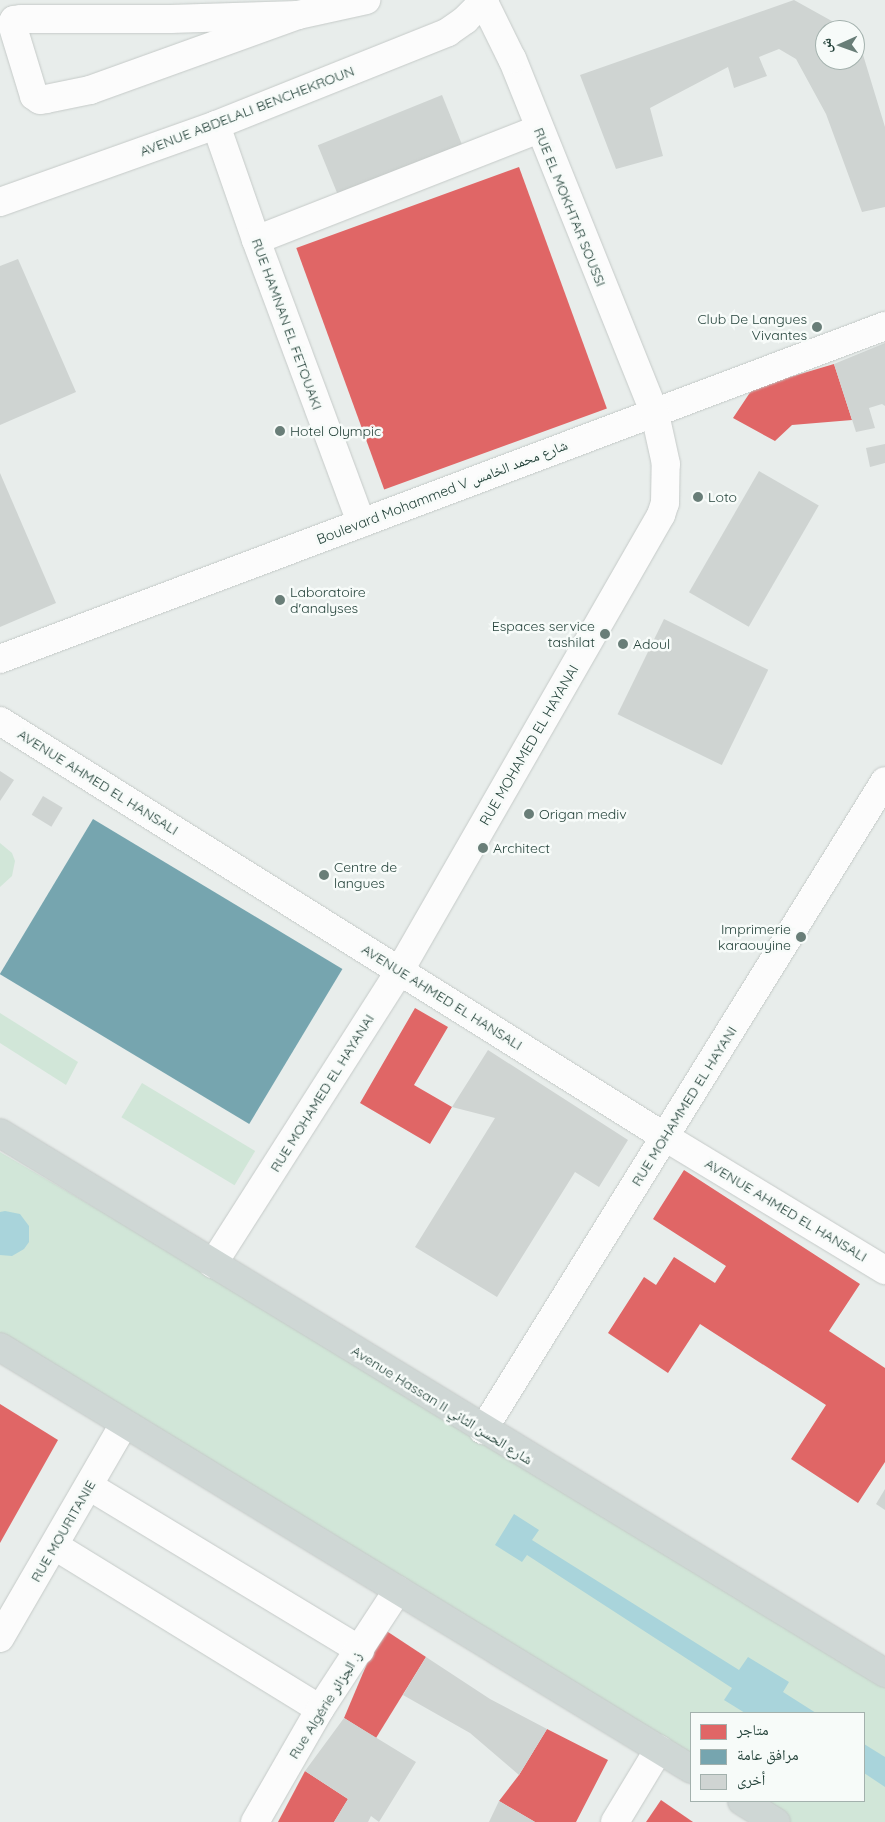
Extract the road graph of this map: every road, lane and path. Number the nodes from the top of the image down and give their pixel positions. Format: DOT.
graph roads {
  1 [pos="366,0"];
  2 [pos="484,0"];
  3 [pos="298,15"];
  4 [pos="216,125"];
  5 [pos="538,129"];
  6 [pos="0,202"];
  7 [pos="256,240"];
  8 [pos="885,326"];
  9 [pos="655,414"];
  10 [pos="361,523"];
  11 [pos="0,659"];
  12 [pos="0,721"];
  13 [pos="885,781"];
  14 [pos="400,970"];
  15 [pos="0,1133"];
  16 [pos="665,1137"];
  17 [pos="213,1264"];
  18 [pos="885,1270"];
  19 [pos="0,1347"];
  20 [pos="124,1424"];
  21 [pos="483,1430"];
  22 [pos="89,1486"];
  23 [pos="55,1546"];
  24 [pos="398,1590"];
  25 [pos="0,1638"];
  26 [pos="360,1650"];
  27 [pos="885,1673"];
  28 [pos="320,1708"];
  29 [pos="659,1749"];
  30 [pos="690,1768"];
  31 [pos="744,1802"];
  32 [pos="255,1822"];
  33 [pos="615,1822"];
  34 [pos="776,1822"];
  1 -- 3 [label="street"];
  2 -- 4 [label="street, AVENUE ABDELALI BENCHEKROUN"];
  2 -- 5 [label="street, RUE EL MOKHTAR SOUSSI"];
  3 -- 3 [label="street"];
  4 -- 6 [label="street, AVENUE ABDELALI BENCHEKROUN"];
  4 -- 7 [label="street, RUE HAMNAN EL FETOUAKI"];
  5 -- 7 [label="street"];
  5 -- 9 [label="street, RUE EL MOKHTAR SOUSSI"];
  7 -- 10 [label="street, RUE HAMNAN EL FETOUAKI"];
  8 -- 9 [label="street, Boulevard Mohammed V شارع محمد الخامس"];
  9 -- 10 [label="street, Boulevard Mohammed V شارع محمد الخامس"];
  9 -- 14 [label="street, RUE MOHAMED EL HAYANAI"];
  10 -- 11 [label="street, Boulevard Mohammed V شارع محمد الخامس"];
  12 -- 14 [label="street, AVENUE AHMED EL HANSALI"];
  13 -- 16 [label="street, RUE MOHAMMED EL HAYANI"];
  14 -- 16 [label="street, AVENUE AHMED EL HANSALI"];
  14 -- 17 [label="street, RUE MOHAMED EL HAYANAI"];
  15 -- 17 [label="main road, Avenue Hassan II شارع الحسن الثاني"];
  16 -- 18 [label="street, AVENUE AHMED EL HANSALI"];
  16 -- 21 [label="street, RUE MOHAMMED EL HAYANI"];
  17 -- 21 [label="main road, Avenue Hassan II شارع الحسن الثاني"];
  19 -- 20 [label="main road"];
  20 -- 22 [label="street, RUE MOURITANIE"];
  20 -- 24 [label="main road"];
  21 -- 27 [label="main road, Avenue Hassan II شارع الحسن الثاني"];
  22 -- 23 [label="street, RUE MOURITANIE"];
  22 -- 26 [label="street"];
  23 -- 25 [label="street, RUE MOURITANIE"];
  23 -- 28 [label="street"];
  24 -- 26 [label="street, Rue Algérie ز. الجزائر"];
  24 -- 29 [label="main road"];
  26 -- 28 [label="street, Rue Algérie ز. الجزائر"];
  28 -- 32 [label="street, Rue Algérie ز. الجزائر"];
  29 -- 30 [label="main road"];
  29 -- 33 [label="street"];
  31 -- 34 [label="main road"];
}
